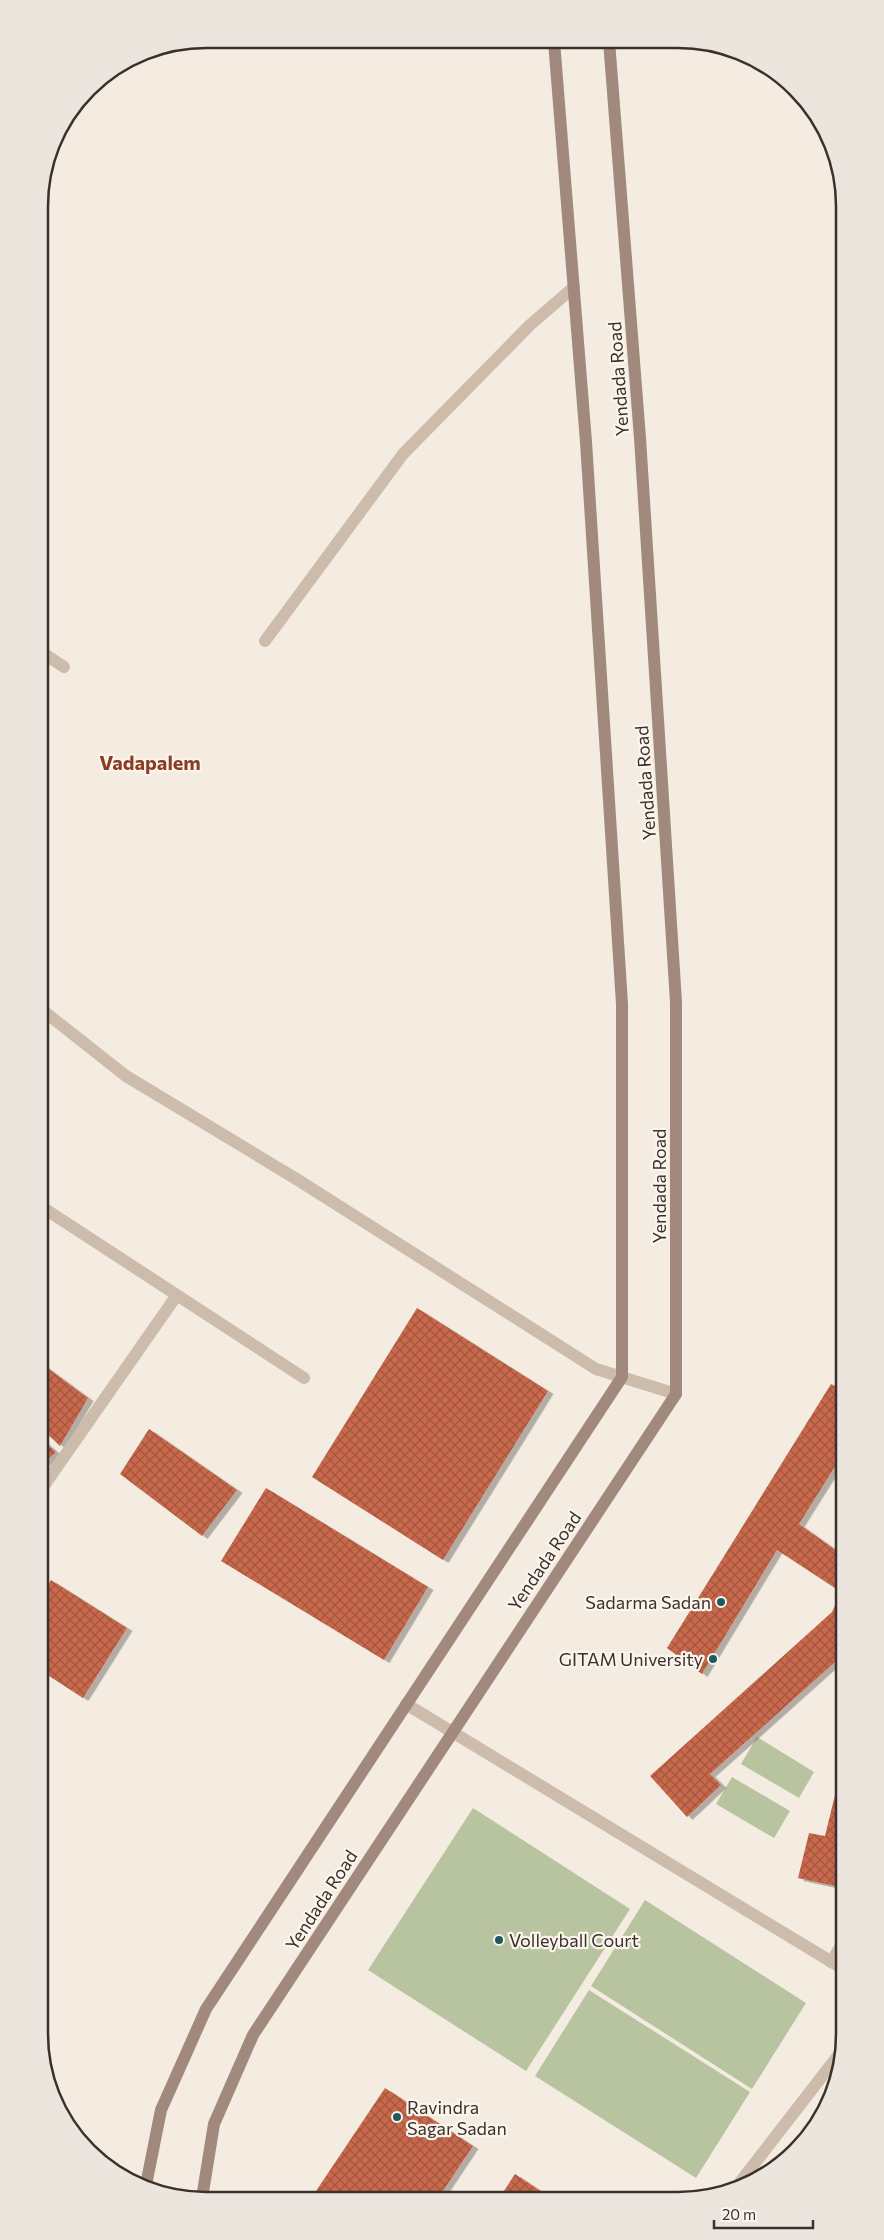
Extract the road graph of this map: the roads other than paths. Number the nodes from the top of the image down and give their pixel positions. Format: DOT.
graph roads {
  1 [pos="554,47"];
  2 [pos="609,47"];
  3 [pos="574,287"];
  4 [pos="266,640"];
  5 [pos="48,656"];
  6 [pos="64,667"];
  7 [pos="48,1015"];
  8 [pos="48,1211"];
  9 [pos="177,1295"];
  10 [pos="304,1378"];
  11 [pos="622,1378"];
  12 [pos="676,1394"];
  13 [pos="48,1480"];
  14 [pos="406,1704"];
  15 [pos="452,1731"];
  16 [pos="836,1954"];
  17 [pos="831,1962"];
  18 [pos="836,1965"];
  19 [pos="834,2062"];
  20 [pos="743,2178"];
  21 [pos="147,2181"];
  22 [pos="203,2192"];
  1 -- 3 [label="main road, Yendada Road"];
  2 -- 12 [label="main road, Yendada Road"];
  3 -- 4 [label="street"];
  3 -- 11 [label="main road, Yendada Road"];
  5 -- 6 [label="street"];
  7 -- 11 [label="street"];
  8 -- 9 [label="street"];
  9 -- 10 [label="street"];
  9 -- 13 [label="street"];
  11 -- 12 [label="street"];
  11 -- 14 [label="main road, Yendada Road"];
  12 -- 15 [label="main road, Yendada Road"];
  14 -- 15 [label="street"];
  14 -- 21 [label="main road, Yendada Road"];
  15 -- 17 [label="street"];
  15 -- 22 [label="main road, Yendada Road"];
  16 -- 17 [label="street"];
  17 -- 18 [label="street"];
  19 -- 20 [label="street"];
}
